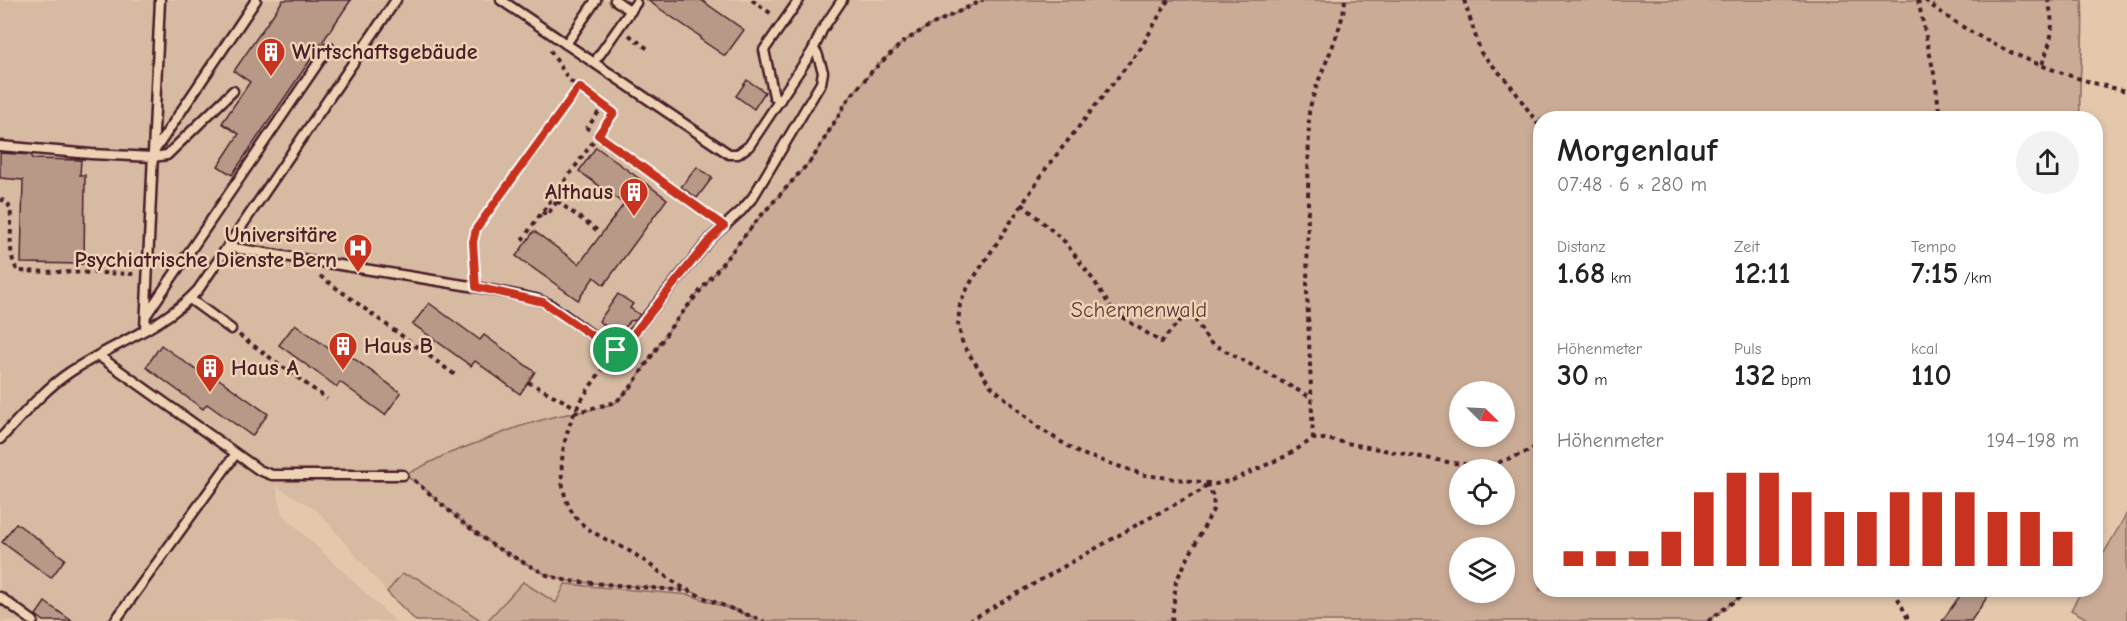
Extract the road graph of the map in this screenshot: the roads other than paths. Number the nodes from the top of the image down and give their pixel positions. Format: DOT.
graph roads {
  1 [pos="160,0"];
  2 [pos="256,0"];
  3 [pos="396,0"];
  4 [pos="501,0"];
  5 [pos="596,0"];
  6 [pos="615,0"];
  7 [pos="799,0"];
  8 [pos="842,0"];
  9 [pos="566,44"];
  10 [pos="328,47"];
  11 [pos="813,50"];
  12 [pos="598,57"];
  13 [pos="233,91"];
  14 [pos="780,100"];
  15 [pos="0,146"];
  16 [pos="153,155"];
  17 [pos="228,247"];
  18 [pos="190,299"];
  19 [pos="146,315"];
  20 [pos="231,329"];
  21 [pos="145,330"];
  22 [pos="99,356"];
  23 [pos="0,439"];
  24 [pos="236,455"];
  25 [pos="403,474"];
  26 [pos="0,597"];
  27 [pos="22,618"];
  28 [pos="33,621"];
  29 [pos="115,621"];
  1 -- 16 [label="lane"];
  2 -- 16 [label="lane"];
  3 -- 17 [label="lane"];
  4 -- 9 [label="lane"];
  5 -- 9 [label="lane"];
  6 -- 12 [label="lane"];
  7 -- 14 [label="lane"];
  8 -- 11 [label="lane"];
  9 -- 14 [label="lane"];
  10 -- 19 [label="lane"];
  11 -- 14 [label="lane"];
  11 -- 17 [label="lane"];
  13 -- 16 [label="lane"];
  15 -- 16 [label="lane"];
  16 -- 19 [label="lane"];
  17 -- 18 [label="lane"];
  18 -- 20 [label="lane"];
  18 -- 21 [label="lane"];
  19 -- 21 [label="lane"];
  21 -- 22 [label="lane"];
  22 -- 23 [label="lane"];
  22 -- 24 [label="lane"];
  24 -- 25 [label="lane"];
  24 -- 29 [label="lane"];
  26 -- 27 [label="lane"];
  27 -- 28 [label="lane"];
}
